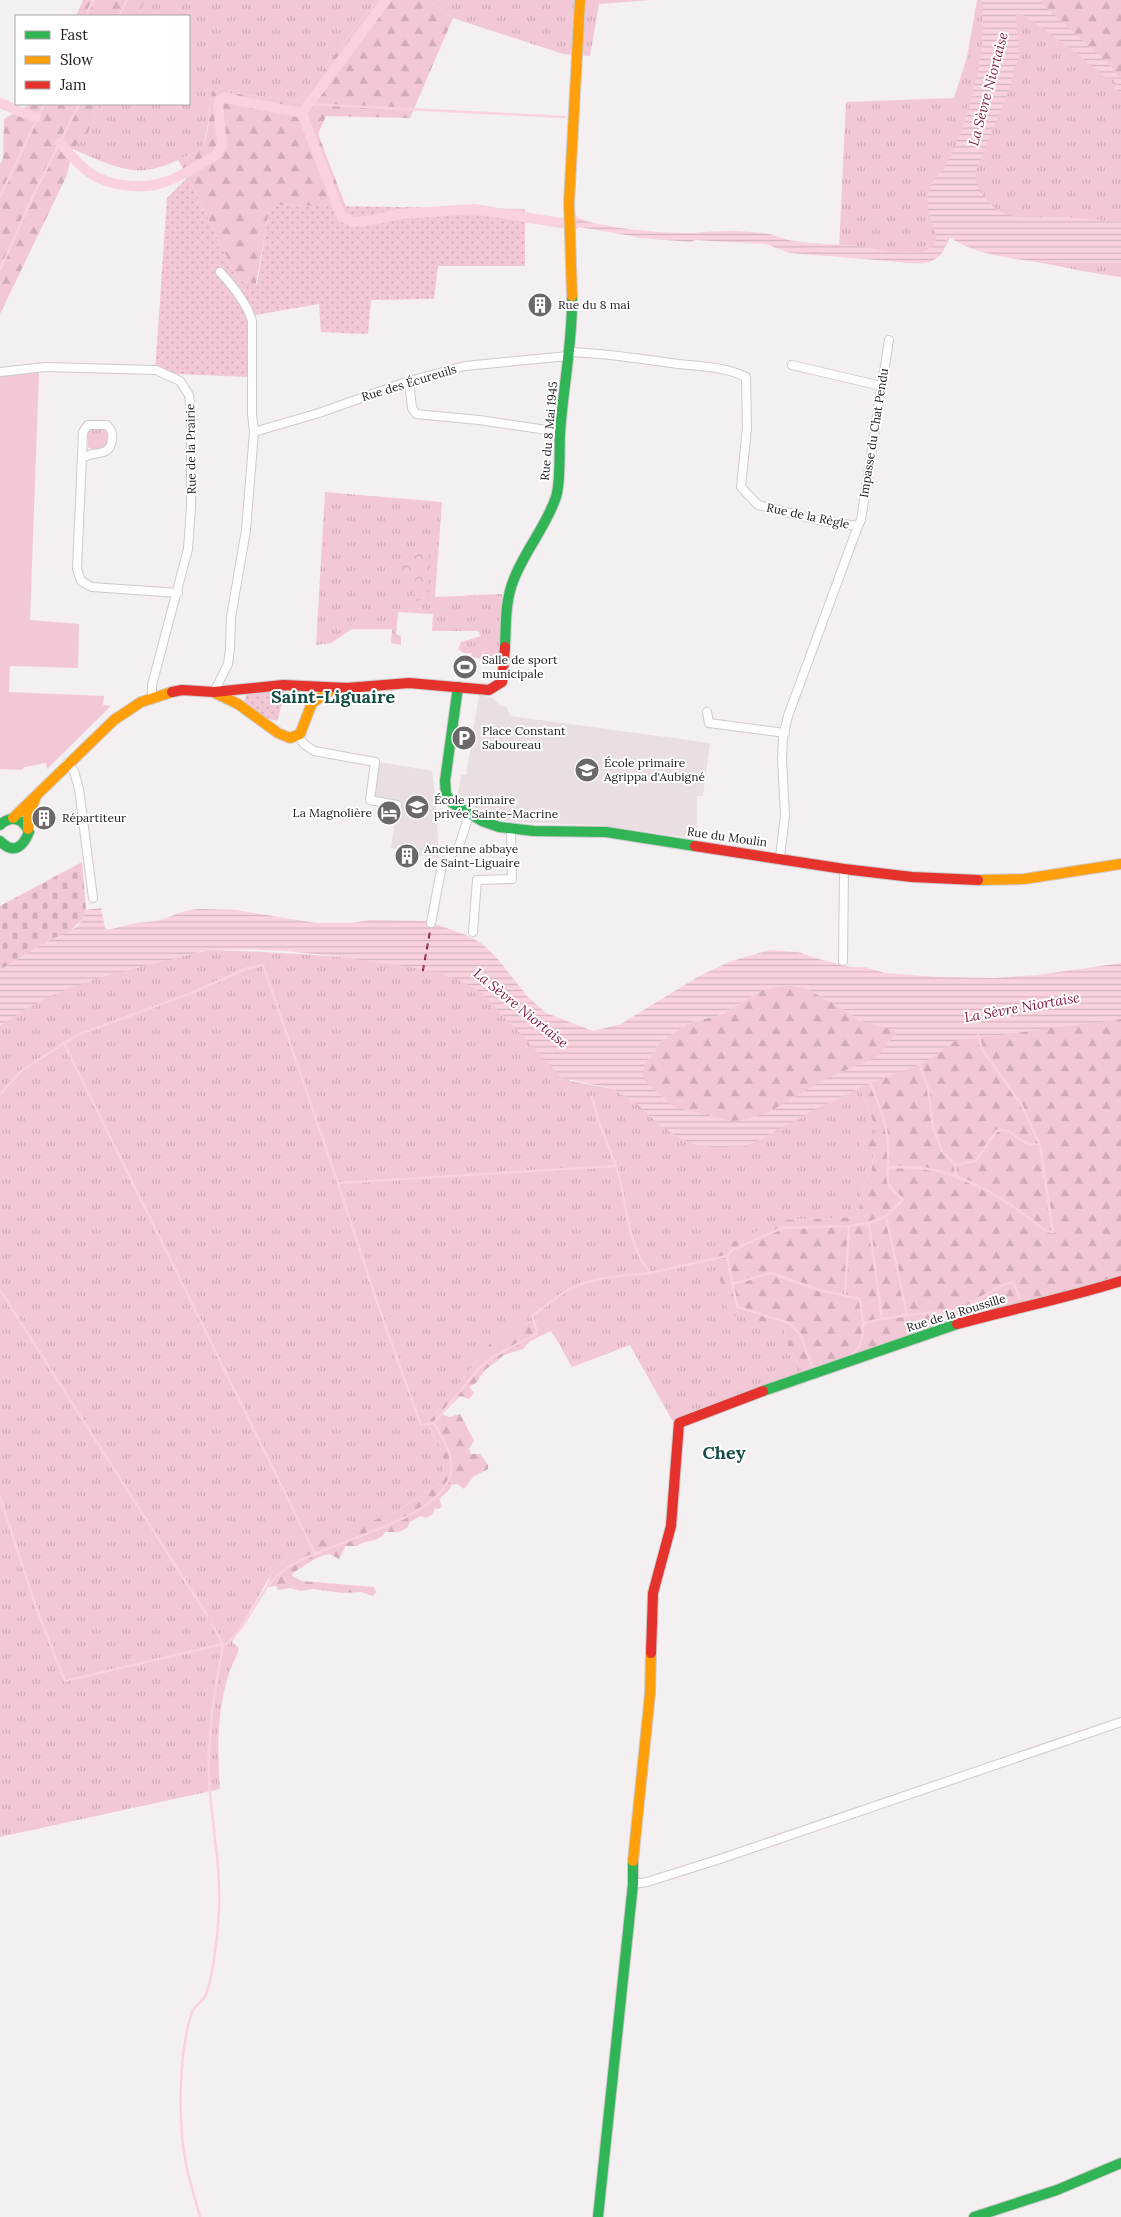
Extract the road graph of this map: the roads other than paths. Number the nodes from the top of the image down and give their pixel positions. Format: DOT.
graph roads {
  1 [pos="580,0"];
  2 [pos="220,272"];
  3 [pos="889,340"];
  4 [pos="569,354"];
  5 [pos="792,365"];
  6 [pos="0,372"];
  7 [pos="409,381"];
  8 [pos="881,386"];
  9 [pos="254,432"];
  10 [pos="560,432"];
  11 [pos="83,458"];
  12 [pos="858,526"];
  13 [pos="178,593"];
  14 [pos="306,685"];
  15 [pos="458,687"];
  16 [pos="241,688"];
  17 [pos="334,688"];
  18 [pos="214,692"];
  19 [pos="152,697"];
  20 [pos="312,703"];
  21 [pos="238,704"];
  22 [pos="707,712"];
  23 [pos="785,732"];
  24 [pos="298,736"];
  25 [pos="67,764"];
  26 [pos="37,795"];
  27 [pos="397,805"];
  28 [pos="469,815"];
  29 [pos="13,818"];
  30 [pos="0,824"];
  31 [pos="28,828"];
  32 [pos="511,831"];
  33 [pos="2,845"];
  34 [pos="780,857"];
  35 [pos="1121,864"];
  36 [pos="844,868"];
  37 [pos="93,898"];
  38 [pos="430,923"];
  39 [pos="473,932"];
  40 [pos="844,961"];
  41 [pos="1121,1281"];
  42 [pos="1121,1722"];
  43 [pos="633,1884"];
  44 [pos="1121,2163"];
  45 [pos="598,2217"];
  46 [pos="974,2217"];
  1 -- 4 [label="street, Rue du 8 Mai 1945"];
  2 -- 9 [label="street"];
  3 -- 8 [label="street, Impasse du Chat Pendu"];
  4 -- 7 [label="street, Rue des Écureuils"];
  4 -- 10 [label="street, Rue du 8 Mai 1945"];
  4 -- 12 [label="street, Rue de la Règle"];
  5 -- 8 [label="street"];
  6 -- 13 [label="street, Rue de la Prairie"];
  7 -- 9 [label="street, Rue des Écureuils"];
  7 -- 10 [label="street"];
  8 -- 12 [label="street, Impasse du Chat Pendu"];
  9 -- 18 [label="street"];
  10 -- 15 [label="street, Rue du 8 Mai 1945"];
  11 -- 11 [label="street"];
  11 -- 13 [label="street"];
  12 -- 23 [label="street, Rue de la Règle"];
  13 -- 19 [label="street, Rue de la Prairie"];
  14 -- 16 [label="street, Rue du 8 Mai 1945"];
  14 -- 17 [label="street, Rue du 8 Mai 1945"];
  14 -- 20 [label="street"];
  15 -- 17 [label="street, Rue du 8 Mai 1945"];
  15 -- 28 [label="street, Rue du Moulin"];
  16 -- 18 [label="street, Rue du 8 Mai 1945"];
  16 -- 21 [label="street"];
  17 -- 20 [label="street"];
  18 -- 19 [label="street"];
  18 -- 21 [label="street"];
  19 -- 25 [label="street"];
  20 -- 24 [label="street"];
  21 -- 24 [label="street"];
  22 -- 23 [label="street"];
  23 -- 34 [label="street, Rue de la Règle"];
  24 -- 27 [label="street"];
  25 -- 26 [label="street"];
  25 -- 37 [label="street"];
  26 -- 29 [label="street"];
  26 -- 31 [label="street"];
  28 -- 32 [label="street, Rue du Moulin"];
  28 -- 38 [label="street"];
  29 -- 30 [label="street"];
  29 -- 31 [label="street"];
  31 -- 33 [label="street"];
  32 -- 34 [label="street, Rue du Moulin"];
  32 -- 39 [label="street"];
  34 -- 36 [label="street, Rue du Moulin"];
  35 -- 36 [label="street, Rue du Moulin"];
  36 -- 40 [label="street"];
  41 -- 43 [label="street, Rue de la Roussille"];
  42 -- 43 [label="street"];
  43 -- 45 [label="street"];
  44 -- 46 [label="street"];
}
